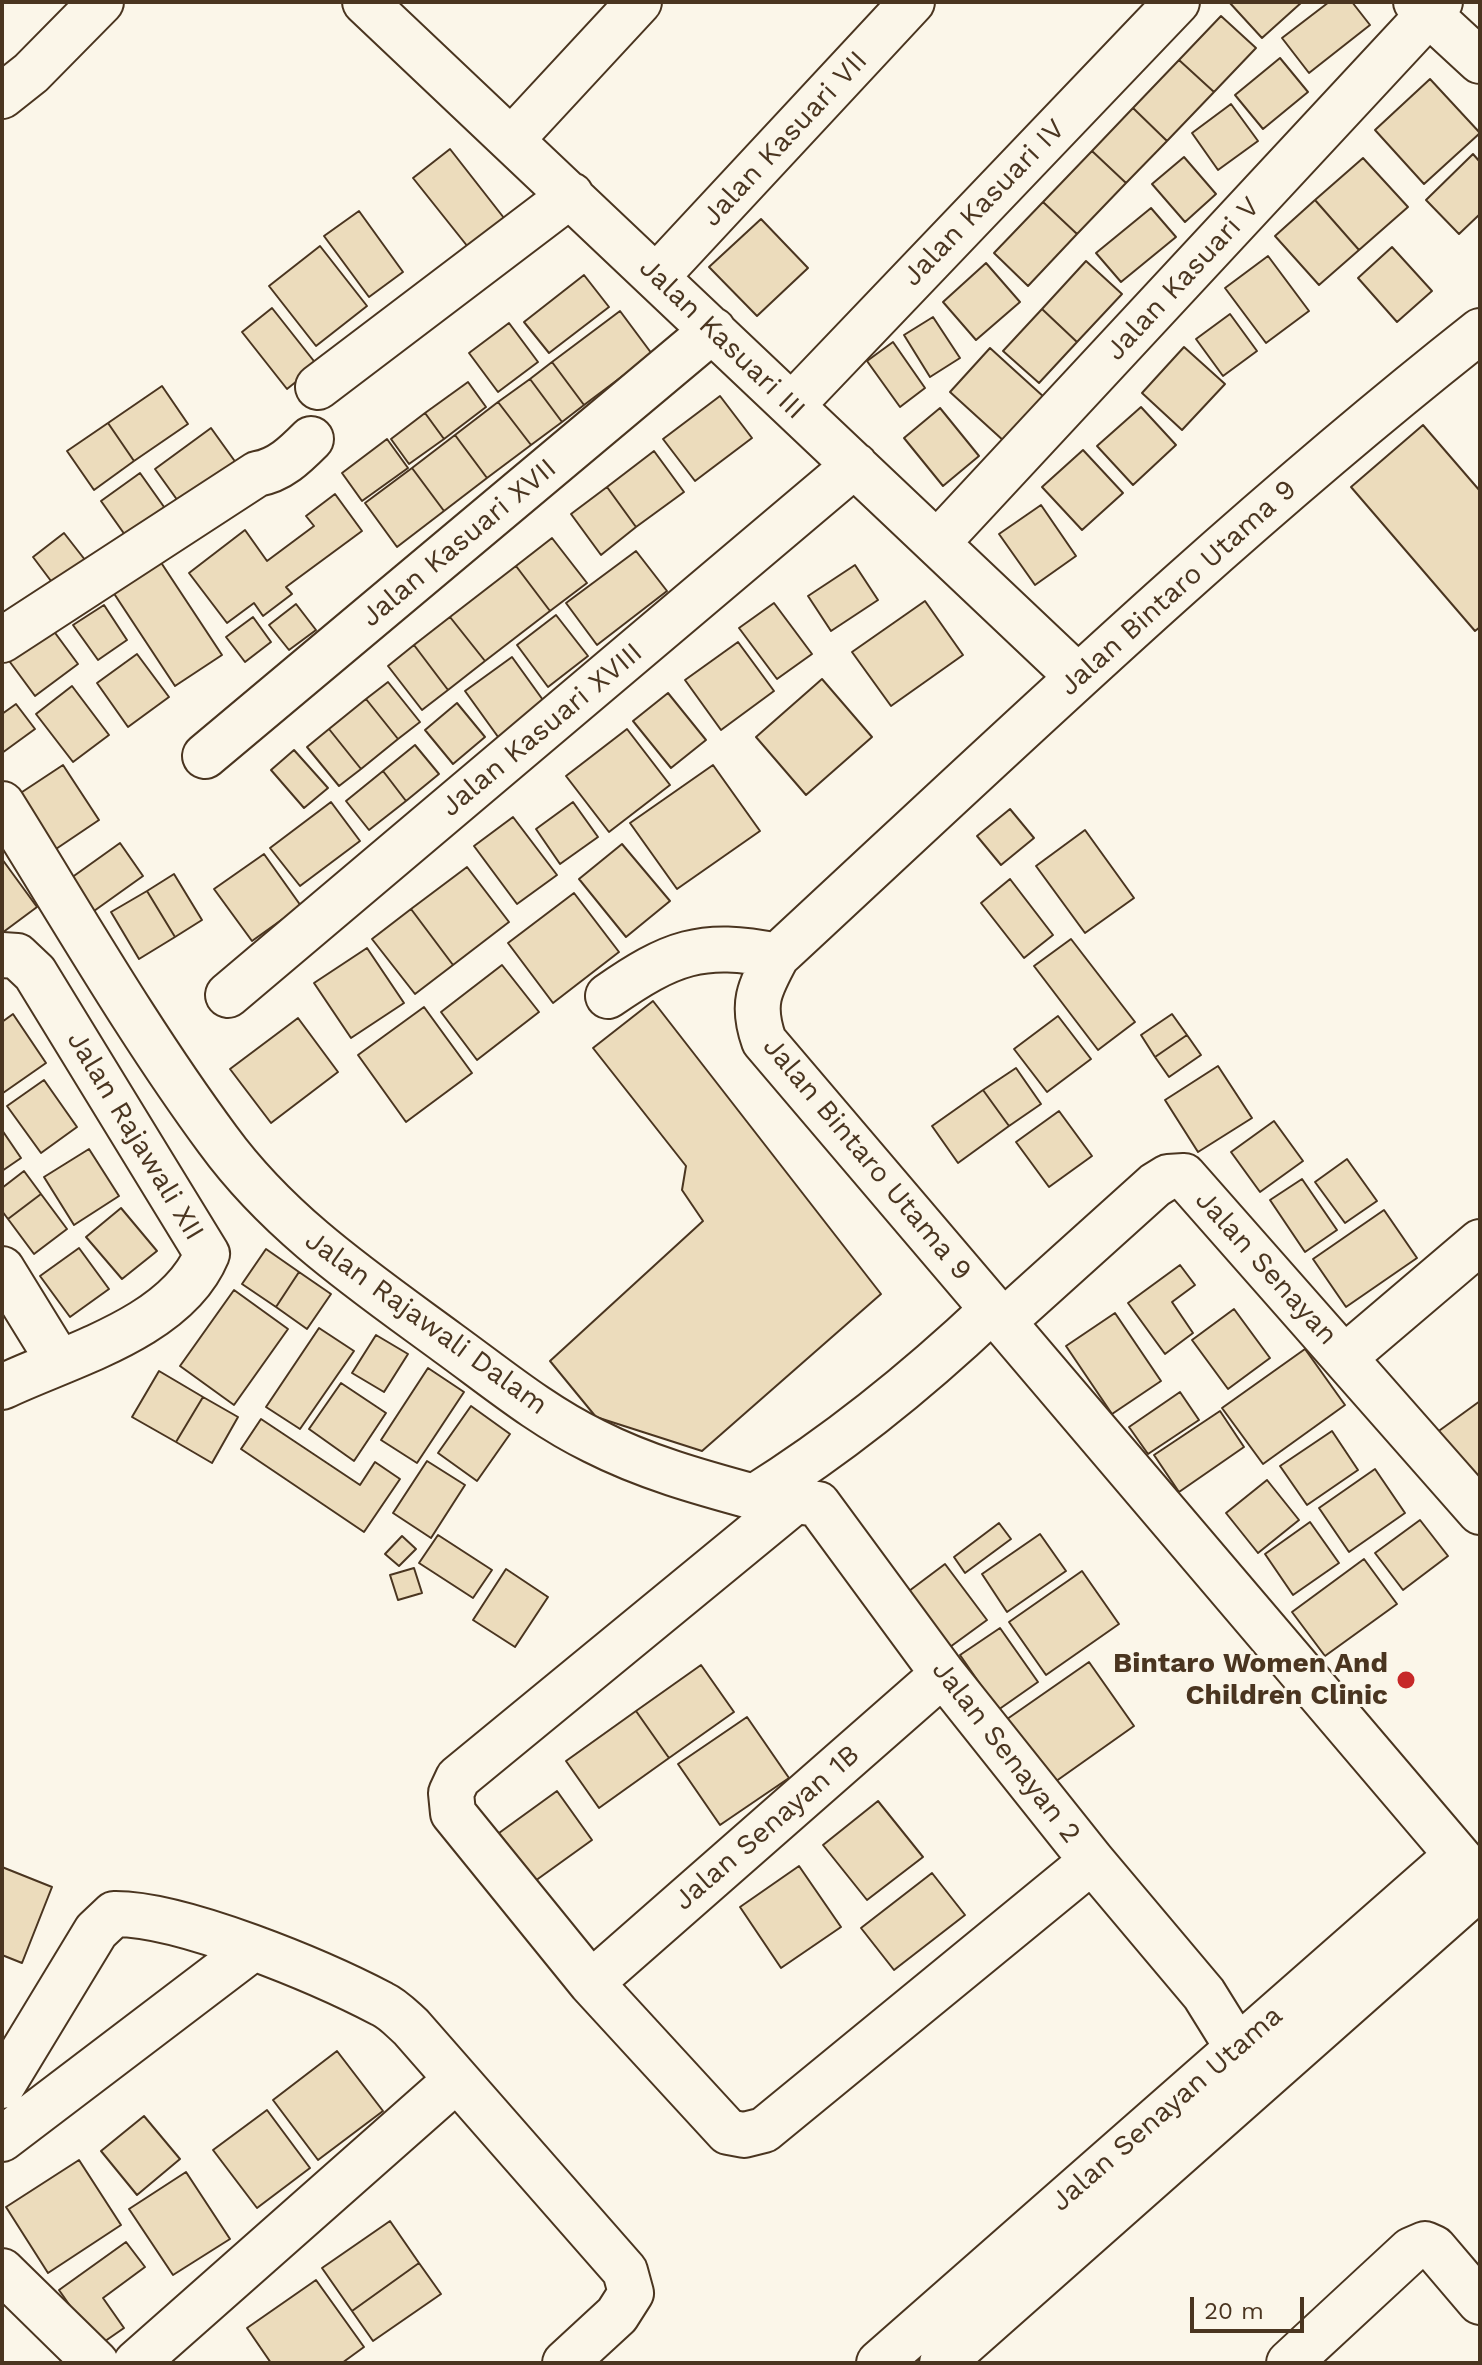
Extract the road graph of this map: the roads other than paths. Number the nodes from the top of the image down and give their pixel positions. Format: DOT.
graph roads {
  1 [pos="101,2"];
  2 [pos="639,2"];
  3 [pos="912,2"];
  4 [pos="1177,2"];
  5 [pos="371,4"];
  6 [pos="1428,6"];
  7 [pos="1480,61"];
  8 [pos="2,96"];
  9 [pos="512,139"];
  10 [pos="571,195"];
  11 [pos="657,276"];
  12 [pos="713,330"];
  13 [pos="1480,331"];
  14 [pos="318,387"];
  15 [pos="792,405"];
  16 [pos="311,439"];
  17 [pos="855,465"];
  18 [pos="937,543"];
  19 [pos="2,640"];
  20 [pos="1078,677"];
  21 [pos="205,756"];
  22 [pos="2,804"];
  23 [pos="704,948"];
  24 [pos="2,955"];
  25 [pos="777,956"];
  26 [pos="228,995"];
  27 [pos="608,996"];
  28 [pos="755,1016"];
  29 [pos="1480,1242"];
  30 [pos="2,1269"];
  31 [pos="998,1316"];
  32 [pos="1346,1356"];
  33 [pos="58,1360"];
  34 [pos="2,1387"];
  35 [pos="1480,1512"];
  36 [pos="943,1674"];
  37 [pos="1092,1861"];
  38 [pos="1472,1875"];
  39 [pos="252,1949"];
  40 [pos="591,1983"];
  41 [pos="1258,2054"];
  42 [pos="456,2080"];
  43 [pos="2,2086"];
  44 [pos="2,2139"];
  45 [pos="2,2271"];
  46 [pos="1480,2302"];
  47 [pos="96,2363"];
  48 [pos="136,2363"];
  49 [pos="565,2363"];
  50 [pos="879,2363"];
  51 [pos="942,2363"];
  52 [pos="1289,2363"];
  1 -- 8 [label="street"];
  2 -- 9 [label="street"];
  3 -- 11 [label="street, Jalan Kasuari VII"];
  4 -- 15 [label="street, Jalan Kasuari IV"];
  5 -- 9 [label="street, Jalan Kasuari III"];
  6 -- 7 [label="street"];
  6 -- 18 [label="street, Jalan Kasuari V"];
  9 -- 10 [label="street, Jalan Kasuari III"];
  10 -- 11 [label="street, Jalan Kasuari III"];
  10 -- 14 [label="street"];
  11 -- 12 [label="street, Jalan Kasuari III"];
  12 -- 15 [label="street, Jalan Kasuari III"];
  12 -- 21 [label="street, Jalan Kasuari XVII"];
  13 -- 20 [label="street, Jalan Bintaro Utama 9"];
  15 -- 17 [label="street, Jalan Kasuari III"];
  16 -- 19 [label="street"];
  17 -- 18 [label="street, Jalan Kasuari III"];
  17 -- 26 [label="street, Jalan Kasuari XVIII"];
  18 -- 20 [label="street, Jalan Kasuari III"];
  20 -- 25 [label="street, Jalan Bintaro Utama 9"];
  22 -- 31 [label="street, Jalan Rajawali Dalam"];
  23 -- 25 [label="street"];
  23 -- 27 [label="street"];
  23 -- 28 [label="street"];
  24 -- 33 [label="street, Jalan Rajawali XII"];
  25 -- 28 [label="street, Jalan Bintaro Utama 9"];
  28 -- 31 [label="street, Jalan Bintaro Utama 9"];
  29 -- 32 [label="street, Jalan Senayan"];
  30 -- 33 [label="street"];
  31 -- 32 [label="street, Jalan Senayan"];
  31 -- 38 [label="street, Jalan Bintaro Utama 9"];
  32 -- 35 [label="street, Jalan Senayan"];
  33 -- 34 [label="street, Jalan Rajawali XII"];
  36 -- 37 [label="street, Jalan Senayan 2"];
  36 -- 40 [label="street, Jalan Senayan 1B"];
  36 -- 40 [label="street, Jalan Senayan 2"];
  37 -- 40 [label="street"];
  37 -- 41 [label="street, Jalan Senayan 2"];
  38 -- 41 [label="street, Jalan Senayan Utama"];
  39 -- 42 [label="street"];
  39 -- 43 [label="street"];
  39 -- 44 [label="street"];
  41 -- 50 [label="street, Jalan Senayan Utama"];
  41 -- 51 [label="street, Jalan Senayan Utama"];
  42 -- 48 [label="street"];
  42 -- 49 [label="street"];
  45 -- 47 [label="street"];
  46 -- 52 [label="street"];
}
